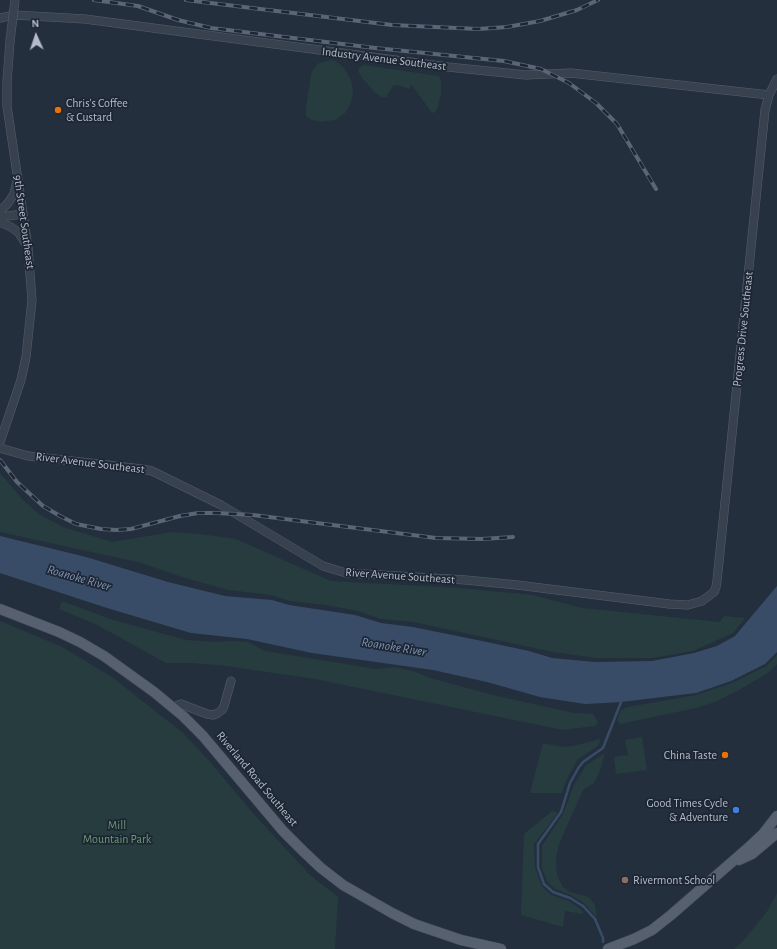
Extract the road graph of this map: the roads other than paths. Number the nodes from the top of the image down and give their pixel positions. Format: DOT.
graph roads {
  1 [pos="15,0"];
  2 [pos="0,18"];
  3 [pos="777,79"];
  4 [pos="769,95"];
  5 [pos="17,171"];
  6 [pos="0,211"];
  7 [pos="24,214"];
  8 [pos="0,217"];
  9 [pos="0,222"];
  10 [pos="28,248"];
  11 [pos="0,442"];
  12 [pos="0,448"];
  13 [pos="718,581"];
  14 [pos="0,609"];
  15 [pos="231,681"];
  16 [pos="174,709"];
  17 [pos="777,816"];
  18 [pos="777,824"];
  19 [pos="777,833"];
  20 [pos="763,834"];
  21 [pos="730,864"];
  22 [pos="501,949"];
  23 [pos="608,949"];
  1 -- 5 [label="street, 9th Street Southeast, bridge"];
  2 -- 4 [label="street, Industry Avenue Southeast"];
  3 -- 4 [label="street, Progress Drive Southeast"];
  4 -- 13 [label="street, Progress Drive Southeast"];
  5 -- 6 [label="street"];
  5 -- 7 [label="street, 9th Street Southeast"];
  7 -- 8 [label="street"];
  7 -- 10 [label="street, 9th Street Southeast"];
  9 -- 10 [label="street"];
  10 -- 11 [label="street, 9th Street Southeast"];
  12 -- 13 [label="street, River Avenue Southeast"];
  14 -- 16 [label="main road, Riverland Road Southeast"];
  15 -- 16 [label="street"];
  16 -- 22 [label="main road, Riverland Road Southeast"];
  17 -- 20 [label="main road"];
  18 -- 20 [label="main road"];
  19 -- 21 [label="main road"];
  20 -- 21 [label="main road"];
  21 -- 23 [label="main road"];
}
